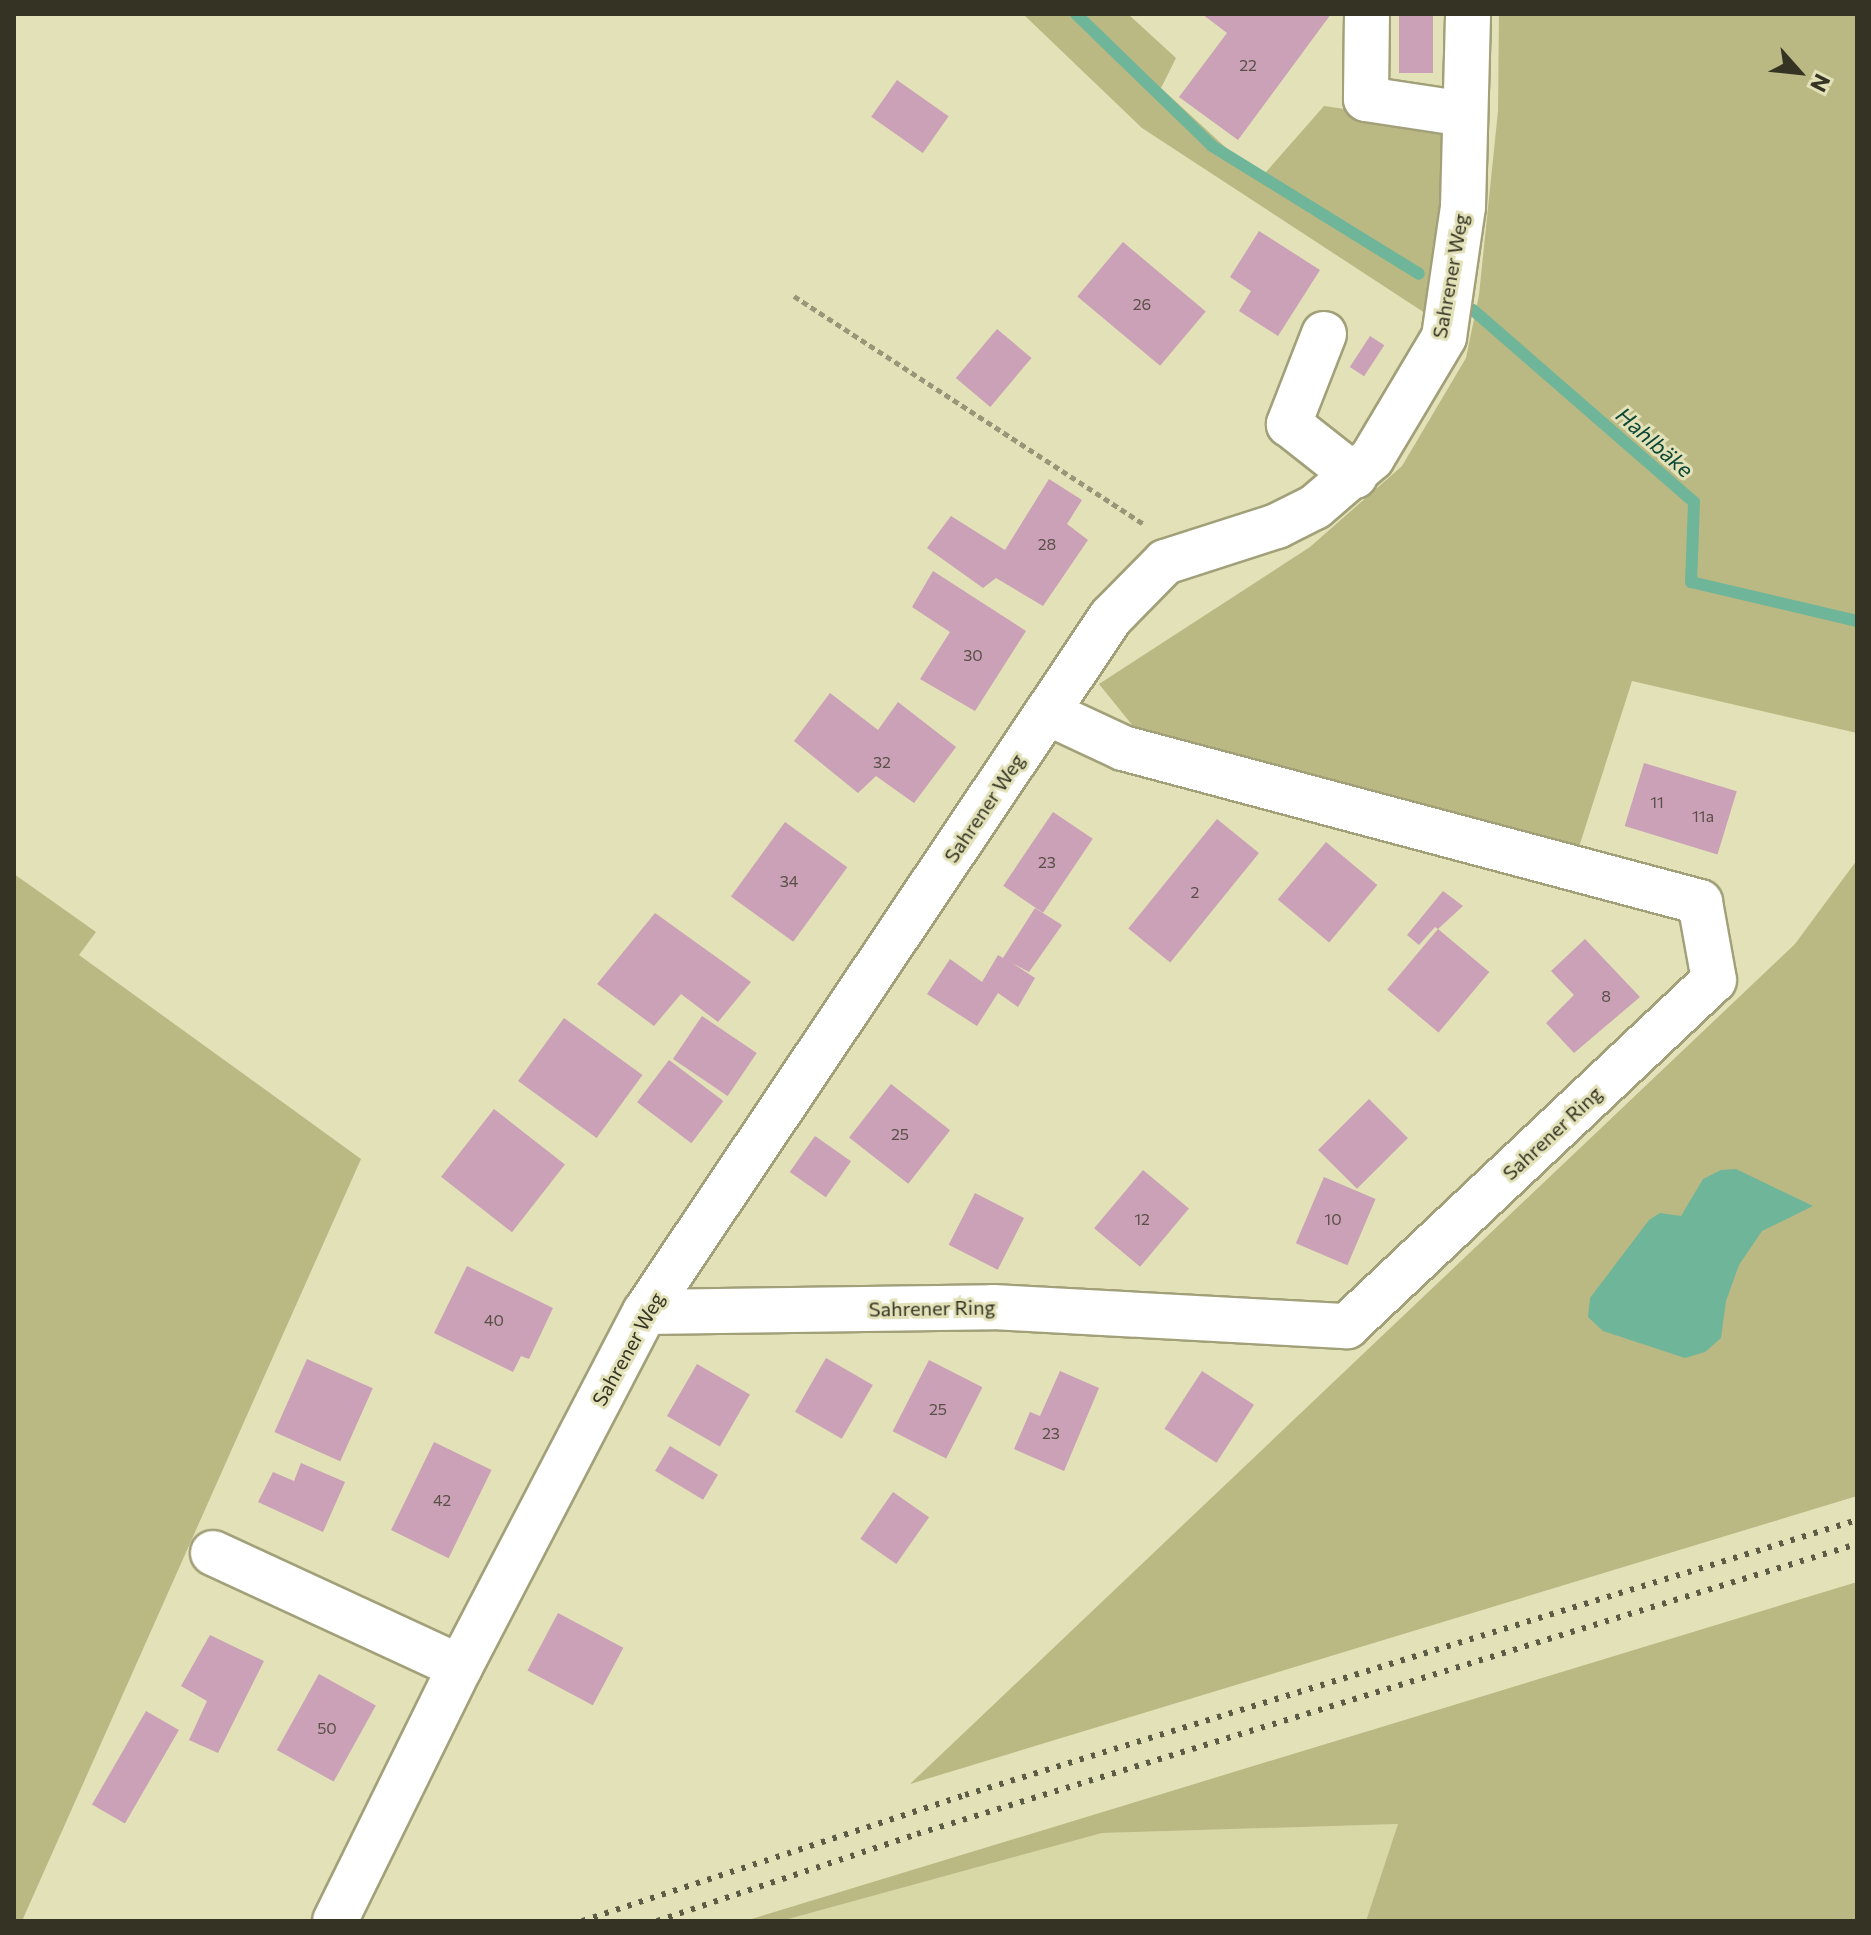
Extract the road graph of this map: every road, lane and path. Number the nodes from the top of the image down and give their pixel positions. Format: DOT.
graph roads {
  1 [pos="1367,14"];
  2 [pos="1468,14"];
  3 [pos="1465,114"];
  4 [pos="794,296"];
  5 [pos="1324,334"];
  6 [pos="1355,476"];
  7 [pos="1165,562"];
  8 [pos="1048,713"];
  9 [pos="645,1312"];
  10 [pos="213,1553"];
  11 [pos="460,1667"];
  12 [pos="335,1921"];
  1 -- 3 [label="street"];
  2 -- 3 [label="street, Sahrener Weg"];
  3 -- 6 [label="street, Sahrener Weg"];
  4 -- 7 [label="path"];
  5 -- 6 [label="street"];
  6 -- 7 [label="street, Sahrener Weg"];
  7 -- 8 [label="street, Sahrener Weg"];
  8 -- 9 [label="street, Sahrener Weg"];
  8 -- 9 [label="street, Sahrener Ring"];
  9 -- 11 [label="street, Sahrener Weg"];
  10 -- 11 [label="street"];
  11 -- 12 [label="street, Sahrener Weg"];
}
